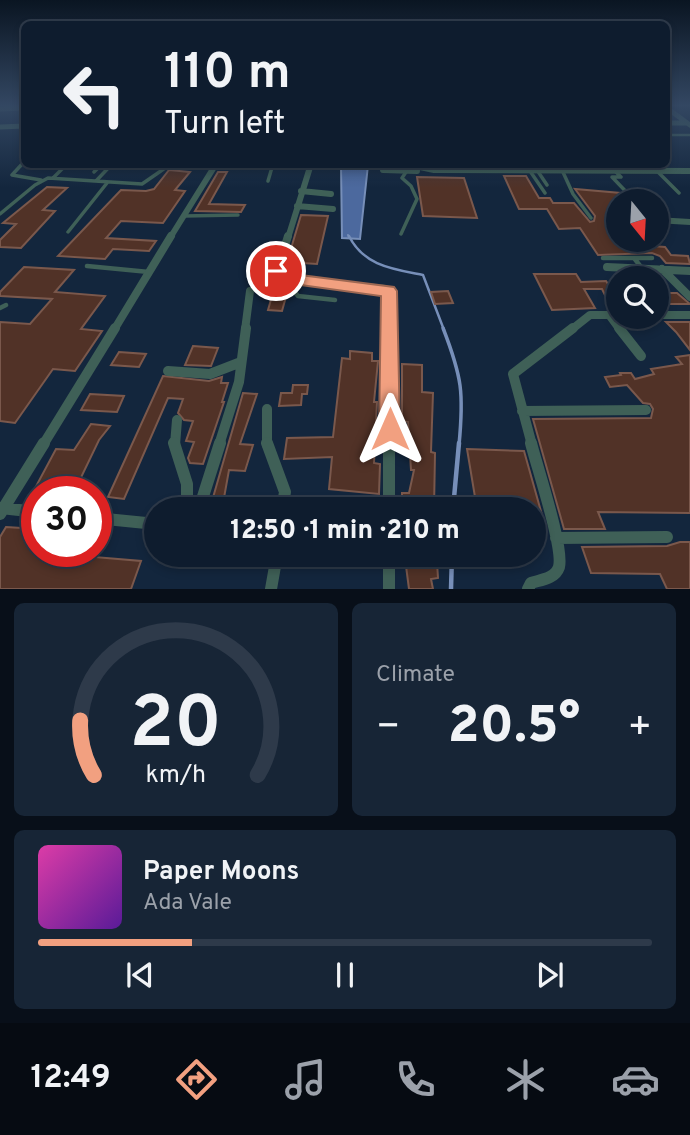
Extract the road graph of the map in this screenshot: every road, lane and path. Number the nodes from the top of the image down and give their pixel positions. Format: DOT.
graph roads {
  1 [pos="670,135"];
  2 [pos="690,135"];
  3 [pos="21,165"];
  4 [pos="63,168"];
  5 [pos="98,168"];
  6 [pos="108,168"];
  7 [pos="165,168"];
  8 [pos="214,168"];
  9 [pos="272,168"];
  10 [pos="309,168"];
  11 [pos="406,168"];
  12 [pos="448,168"];
  13 [pos="536,168"];
  14 [pos="574,168"];
  15 [pos="595,168"];
  16 [pos="562,169"];
  17 [pos="383,170"];
  18 [pos="614,170"];
  19 [pos="656,170"];
  20 [pos="690,171"];
  21 [pos="94,172"];
  22 [pos="53,177"];
  23 [pos="41,180"];
  24 [pos="95,181"];
  25 [pos="268,181"];
  26 [pos="108,182"];
  27 [pos="547,185"];
  28 [pos="624,189"];
  29 [pos="301,191"];
  30 [pos="545,193"];
  31 [pos="679,193"];
  32 [pos="331,194"];
  33 [pos="297,206"];
  34 [pos="334,209"];
  35 [pos="0,214"];
  36 [pos="237,215"];
  37 [pos="184,216"];
  38 [pos="591,218"];
  39 [pos="669,221"];
  40 [pos="690,222"];
  41 [pos="68,232"];
  42 [pos="401,234"];
  43 [pos="603,258"];
  44 [pos="621,258"];
  45 [pos="634,258"];
  46 [pos="652,258"];
  47 [pos="88,266"];
  48 [pos="627,266"];
  49 [pos="640,266"];
  50 [pos="669,270"];
  51 [pos="690,271"];
  52 [pos="149,272"];
  53 [pos="669,276"];
  54 [pos="296,280"];
  55 [pos="250,291"];
  56 [pos="690,297"];
  57 [pos="335,300"];
  58 [pos="6,305"];
  59 [pos="0,308"];
  60 [pos="606,315"];
  61 [pos="669,315"];
  62 [pos="690,315"];
  63 [pos="623,329"];
  64 [pos="641,356"];
  65 [pos="241,362"];
  66 [pos="167,371"];
  67 [pos="267,409"];
  68 [pos="646,410"];
  69 [pos="522,411"];
  70 [pos="177,420"];
  71 [pos="187,497"];
  72 [pos="203,497"];
  73 [pos="284,497"];
  74 [pos="389,497"];
  75 [pos="1,510"];
  76 [pos="21,511"];
  77 [pos="112,520"];
  78 [pos="144,523"];
  79 [pos="667,537"];
  80 [pos="556,538"];
  81 [pos="274,567"];
  82 [pos="389,567"];
  83 [pos="271,589"];
  84 [pos="389,589"];
  85 [pos="528,589"];
  1 -- 2 [label="lane"];
  3 -- 23 [label="lane"];
  4 -- 22 [label="lane"];
  5 -- 21 [label="lane"];
  6 -- 24 [label="lane"];
  7 -- 26 [label="lane"];
  8 -- 37 [label="street"];
  9 -- 25 [label="lane"];
  10 -- 29 [label="street"];
  11 -- 12 [label="street"];
  11 -- 17 [label="street"];
  11 -- 42 [label="lane"];
  13 -- 16 [label="street"];
  13 -- 27 [label="lane"];
  13 -- 30 [label="lane"];
  14 -- 16 [label="street"];
  15 -- 18 [label="street"];
  16 -- 38 [label="lane"];
  18 -- 19 [label="street"];
  18 -- 28 [label="lane"];
  19 -- 20 [label="street"];
  19 -- 31 [label="lane"];
  22 -- 23 [label="lane"];
  22 -- 24 [label="lane"];
  23 -- 35 [label="lane"];
  24 -- 26 [label="lane"];
  26 -- 41 [label="lane"];
  29 -- 32 [label="street"];
  29 -- 33 [label="street"];
  33 -- 34 [label="street"];
  33 -- 54 [label="street"];
  36 -- 37 [label="lane"];
  37 -- 52 [label="street"];
  39 -- 40 [label="street"];
  43 -- 44 [label="lane"];
  44 -- 45 [label="lane"];
  44 -- 48 [label="lane"];
  45 -- 46 [label="lane"];
  45 -- 49 [label="lane"];
  47 -- 52 [label="lane"];
  50 -- 51 [label="street"];
  52 -- 75 [label="street"];
  53 -- 56 [label="street"];
  54 -- 57 [label="lane"];
  54 -- 74 [label="street"];
  55 -- 65 [label="street"];
  58 -- 59 [label="lane"];
  60 -- 69 [label="street"];
  61 -- 62 [label="street"];
  63 -- 64 [label="street"];
  65 -- 66 [label="street"];
  65 -- 72 [label="street"];
  67 -- 73 [label="street"];
  68 -- 69 [label="street"];
  69 -- 80 [label="street"];
  70 -- 71 [label="street"];
  75 -- 76 [label="street"];
  77 -- 78 [label="street"];
  79 -- 80 [label="street"];
  80 -- 85 [label="street"];
  81 -- 83 [label="street"];
  82 -- 84 [label="street"];
}
